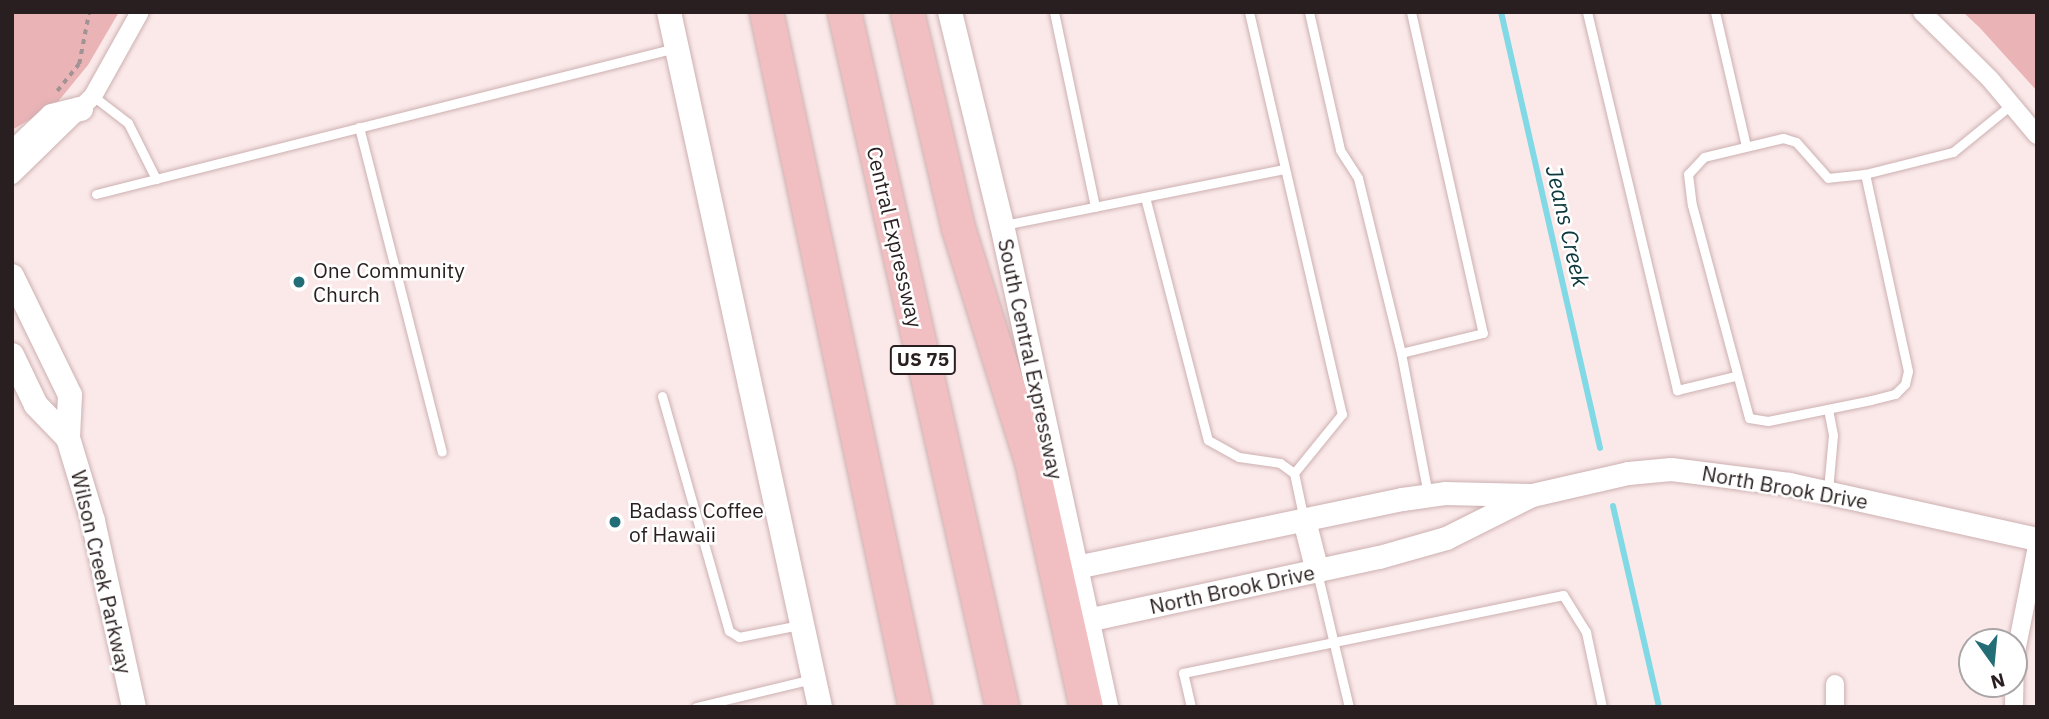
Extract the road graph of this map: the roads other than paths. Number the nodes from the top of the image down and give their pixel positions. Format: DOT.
graph roads {
  1 [pos="140,12"];
  2 [pos="669,12"];
  3 [pos="766,12"];
  4 [pos="844,12"];
  5 [pos="907,12"];
  6 [pos="950,12"];
  7 [pos="1054,12"];
  8 [pos="1249,12"];
  9 [pos="1309,12"];
  10 [pos="1411,12"];
  11 [pos="1587,12"];
  12 [pos="1715,12"];
  13 [pos="1922,12"];
  14 [pos="676,47"];
  15 [pos="87,103"];
  16 [pos="2012,104"];
  17 [pos="359,127"];
  18 [pos="2037,135"];
  19 [pos="1746,146"];
  20 [pos="12,154"];
  21 [pos="1283,169"];
  22 [pos="1865,174"];
  23 [pos="12,175"];
  24 [pos="156,179"];
  25 [pos="96,194"];
  26 [pos="1145,197"];
  27 [pos="1095,207"];
  28 [pos="1002,225"];
  29 [pos="12,276"];
  30 [pos="1401,353"];
  31 [pos="12,355"];
  32 [pos="1735,376"];
  33 [pos="662,396"];
  34 [pos="1828,409"];
  35 [pos="68,438"];
  36 [pos="442,452"];
  37 [pos="1294,473"];
  38 [pos="1828,494"];
  39 [pos="1532,495"];
  40 [pos="1429,496"];
  41 [pos="1304,520"];
  42 [pos="2037,539"];
  43 [pos="2037,546"];
  44 [pos="1076,567"];
  45 [pos="1317,571"];
  46 [pos="1087,620"];
  47 [pos="801,624"];
  48 [pos="1333,639"];
  49 [pos="814,679"];
  50 [pos="1835,684"];
  51 [pos="134,707"];
  52 [pos="696,707"];
  53 [pos="820,707"];
  54 [pos="915,707"];
  55 [pos="1002,707"];
  56 [pos="1086,707"];
  57 [pos="1106,707"];
  58 [pos="1191,707"];
  59 [pos="1349,707"];
  60 [pos="1602,707"];
  61 [pos="1835,707"];
  62 [pos="2014,707"];
  1 -- 15 [label="street"];
  2 -- 14 [label="main road"];
  3 -- 54 [label="highway"];
  4 -- 55 [label="highway, Central Expressway / US 75"];
  5 -- 56 [label="highway"];
  6 -- 28 [label="main road, South Central Expressway"];
  7 -- 27 [label="lane"];
  8 -- 21 [label="lane"];
  9 -- 30 [label="lane"];
  10 -- 30 [label="lane"];
  11 -- 32 [label="lane"];
  12 -- 19 [label="lane"];
  13 -- 16 [label="street"];
  14 -- 17 [label="lane"];
  14 -- 47 [label="main road"];
  15 -- 20 [label="main road"];
  15 -- 23 [label="street"];
  15 -- 24 [label="lane"];
  16 -- 18 [label="street"];
  16 -- 22 [label="lane"];
  17 -- 24 [label="lane"];
  17 -- 36 [label="lane"];
  19 -- 22 [label="lane"];
  19 -- 32 [label="lane"];
  21 -- 26 [label="lane"];
  21 -- 37 [label="lane"];
  22 -- 34 [label="lane"];
  24 -- 25 [label="lane"];
  26 -- 27 [label="lane"];
  26 -- 37 [label="lane"];
  27 -- 28 [label="lane"];
  28 -- 44 [label="main road, South Central Expressway"];
  29 -- 35 [label="main road, Wilson Creek Parkway"];
  30 -- 40 [label="lane"];
  31 -- 35 [label="main road, Wilson Creek Parkway"];
  32 -- 34 [label="lane"];
  33 -- 47 [label="lane"];
  34 -- 38 [label="lane"];
  35 -- 51 [label="main road, Wilson Creek Parkway"];
  37 -- 41 [label="lane"];
  38 -- 39 [label="street, North Brook Drive"];
  38 -- 42 [label="street, North Brook Drive"];
  39 -- 40 [label="street, North Brook Drive"];
  39 -- 45 [label="street, North Brook Drive"];
  40 -- 41 [label="street, North Brook Drive"];
  41 -- 44 [label="street, North Brook Drive"];
  41 -- 45 [label="street"];
  43 -- 62 [label="street"];
  44 -- 46 [label="main road, South Central Expressway"];
  45 -- 46 [label="street, North Brook Drive"];
  45 -- 48 [label="lane"];
  46 -- 57 [label="main road, South Central Expressway"];
  47 -- 49 [label="main road"];
  48 -- 58 [label="lane"];
  48 -- 59 [label="lane"];
  48 -- 60 [label="lane"];
  49 -- 52 [label="lane"];
  49 -- 53 [label="main road"];
  50 -- 61 [label="street"];
}
